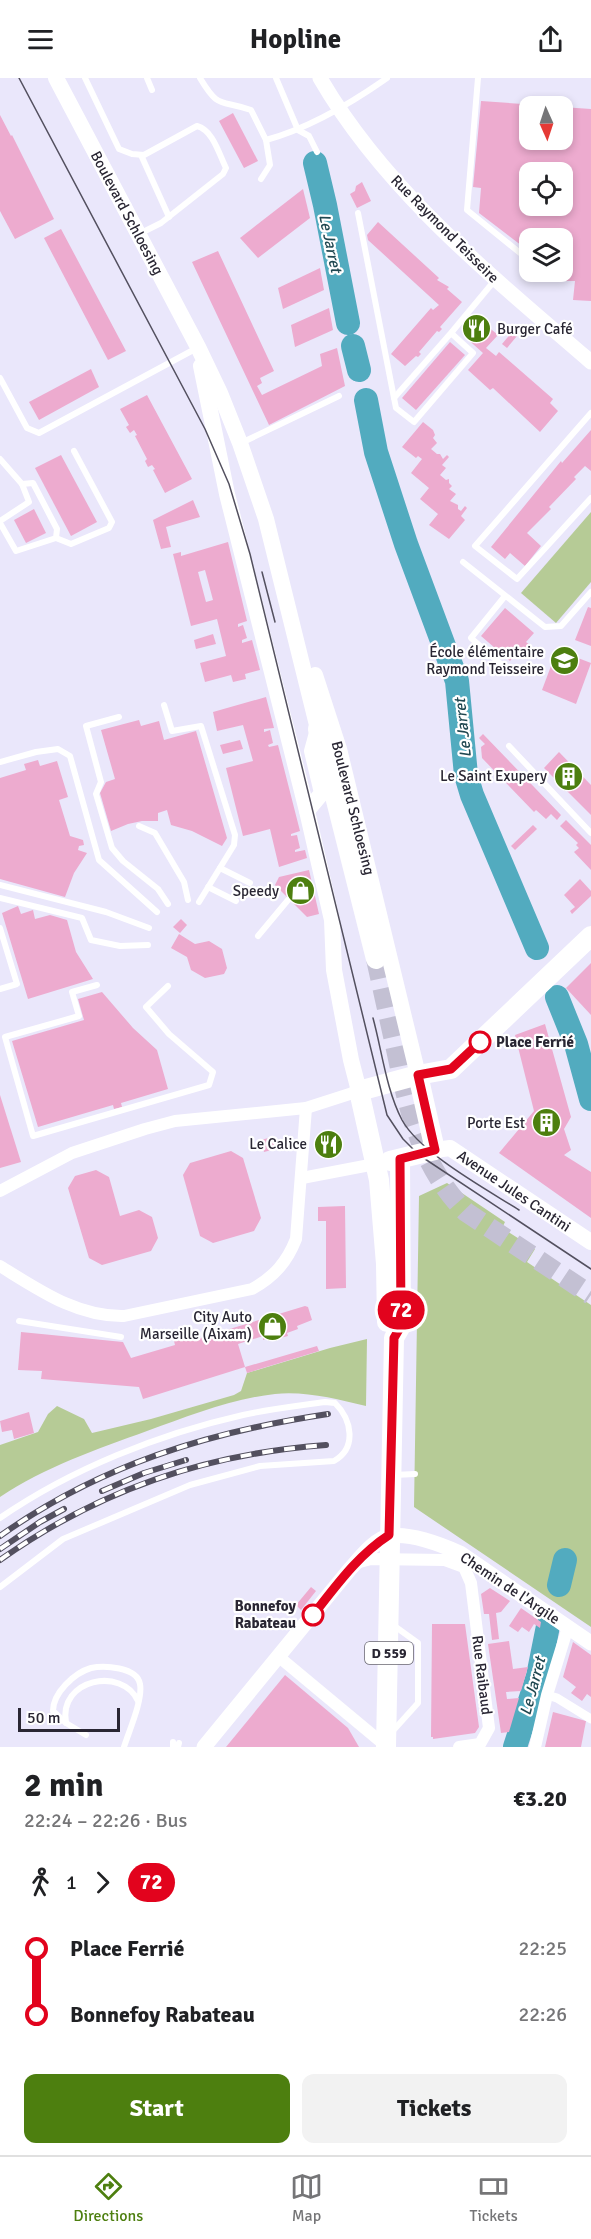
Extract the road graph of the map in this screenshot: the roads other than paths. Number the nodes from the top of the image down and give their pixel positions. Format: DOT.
graph roads {
  1 [pos="56,78"];
  2 [pos="85,78"];
  3 [pos="147,78"];
  4 [pos="200,78"];
  5 [pos="276,78"];
  6 [pos="320,78"];
  7 [pos="387,78"];
  8 [pos="478,78"];
  9 [pos="152,90"];
  10 [pos="338,109"];
  11 [pos="298,130"];
  12 [pos="266,140"];
  13 [pos="317,152"];
  14 [pos="141,155"];
  15 [pos="261,179"];
  16 [pos="358,213"];
  17 [pos="170,216"];
  18 [pos="139,234"];
  19 [pos="519,252"];
  20 [pos="495,279"];
  21 [pos="451,333"];
  22 [pos="198,347"];
  23 [pos="591,363"];
  24 [pos="0,378"];
  25 [pos="339,396"];
  26 [pos="394,398"];
  27 [pos="591,413"];
  28 [pos="240,443"];
  29 [pos="74,451"];
  30 [pos="0,459"];
  31 [pos="22,484"];
  32 [pos="591,498"];
  33 [pos="0,522"];
  34 [pos="56,538"];
  35 [pos="273,546"];
  36 [pos="463,562"];
  37 [pos="591,592"];
  38 [pos="505,596"];
  39 [pos="510,672"];
  40 [pos="164,705"];
  41 [pos="119,717"];
  42 [pos="318,729"];
  43 [pos="509,746"];
  44 [pos="0,762"];
  45 [pos="307,811"];
  46 [pos="139,826"];
  47 [pos="591,833"];
  48 [pos="220,868"];
  49 [pos="250,883"];
  50 [pos="0,885"];
  51 [pos="208,887"];
  52 [pos="0,898"];
  53 [pos="188,900"];
  54 [pos="288,900"];
  55 [pos="236,901"];
  56 [pos="199,902"];
  57 [pos="168,904"];
  58 [pos="157,912"];
  59 [pos="0,928"];
  60 [pos="149,928"];
  61 [pos="258,936"];
  62 [pos="591,936"];
  63 [pos="148,945"];
  64 [pos="376,959"];
  65 [pos="97,985"];
  66 [pos="168,986"];
  67 [pos="0,989"];
  68 [pos="418,1075"];
  69 [pos="359,1091"];
  70 [pos="306,1108"];
  71 [pos="435,1150"];
  72 [pos="400,1159"];
  73 [pos="375,1164"];
  74 [pos="302,1178"];
  75 [pos="0,1191"];
  76 [pos="591,1242"];
  77 [pos="0,1266"];
  78 [pos="19,1321"];
  79 [pos="121,1337"];
  80 [pos="394,1338"];
  81 [pos="415,1474"];
  82 [pos="390,1476"];
  83 [pos="0,1518"];
  84 [pos="389,1535"];
  85 [pos="389,1559"];
  86 [pos="356,1563"];
  87 [pos="476,1563"];
  88 [pos="471,1583"];
  89 [pos="0,1587"];
  90 [pos="389,1623"];
  91 [pos="566,1626"];
  92 [pos="591,1643"];
  93 [pos="279,1657"];
  94 [pos="547,1695"];
  95 [pos="139,1702"];
  96 [pos="591,1719"];
  97 [pos="66,1723"];
  98 [pos="86,1735"];
  99 [pos="387,1744"];
  100 [pos="124,1747"];
  101 [pos="204,1747"];
  102 [pos="459,1747"];
  103 [pos="535,1747"];
  1 -- 18 [label="main road, Boulevard Schloesing"];
  2 -- 14 [label="lane"];
  3 -- 9 [label="lane"];
  4 -- 12 [label="lane"];
  5 -- 11 [label="lane"];
  6 -- 10 [label="street, Rue Raymond Teisseire"];
  7 -- 10 [label="lane"];
  8 -- 19 [label="lane"];
  10 -- 11 [label="lane"];
  10 -- 20 [label="street, Rue Raymond Teisseire"];
  11 -- 12 [label="lane"];
  11 -- 13 [label="lane"];
  12 -- 15 [label="lane"];
  14 -- 17 [label="lane"];
  14 -- 17 [label="lane"];
  16 -- 26 [label="lane"];
  17 -- 18 [label="lane"];
  18 -- 22 [label="main road, Boulevard Schloesing"];
  20 -- 21 [label="lane"];
  20 -- 23 [label="street, Rue Raymond Teisseire"];
  21 -- 26 [label="lane"];
  21 -- 26 [label="lane"];
  22 -- 24 [label="lane"];
  22 -- 28 [label="main road, Boulevard Schloesing"];
  22 -- 45 [label="main road, Boulevard Schloesing"];
  25 -- 28 [label="lane"];
  27 -- 32 [label="lane"];
  28 -- 35 [label="main road, Boulevard Schloesing"];
  29 -- 34 [label="lane"];
  30 -- 31 [label="lane"];
  31 -- 33 [label="lane"];
  31 -- 34 [label="lane"];
  33 -- 34 [label="lane"];
  35 -- 42 [label="main road, Boulevard Schloesing"];
  35 -- 68 [label="main road, Boulevard Schloesing"];
  36 -- 38 [label="lane"];
  37 -- 38 [label="lane"];
  38 -- 39 [label="lane"];
  40 -- 48 [label="lane"];
  41 -- 57 [label="lane"];
  42 -- 45 [label="main road, Boulevard Schloesing"];
  42 -- 64 [label="main road"];
  43 -- 47 [label="lane"];
  44 -- 58 [label="lane"];
  45 -- 69 [label="main road, Boulevard Schloesing"];
  46 -- 53 [label="lane"];
  48 -- 49 [label="lane"];
  48 -- 51 [label="lane"];
  50 -- 60 [label="lane"];
  51 -- 55 [label="lane"];
  51 -- 56 [label="lane"];
  52 -- 63 [label="lane"];
  54 -- 61 [label="lane"];
  59 -- 67 [label="lane"];
  62 -- 68 [label="main road"];
  65 -- 66 [label="lane"];
  68 -- 69 [label="main road"];
  68 -- 71 [label="main road"];
  69 -- 70 [label="street"];
  69 -- 73 [label="main road, D 559"];
  70 -- 74 [label="street"];
  70 -- 75 [label="street"];
  71 -- 72 [label="main road"];
  71 -- 76 [label="main road, Avenue Jules Cantini"];
  72 -- 73 [label="main road"];
  72 -- 80 [label="main road, D 559"];
  73 -- 74 [label="street"];
  73 -- 80 [label="main road, D 559"];
  74 -- 77 [label="street"];
  78 -- 79 [label="lane"];
  80 -- 82 [label="main road, D 559"];
  81 -- 82 [label="lane"];
  82 -- 84 [label="main road, D 559"];
  83 -- 89 [label="lane"];
  84 -- 85 [label="main road, D 559"];
  84 -- 86 [label="street"];
  84 -- 87 [label="street, Chemin de l'Argile"];
  85 -- 86 [label="street"];
  85 -- 88 [label="street"];
  85 -- 90 [label="main road, D 559"];
  86 -- 93 [label="street"];
  87 -- 88 [label="street, Rue Raibaud"];
  87 -- 91 [label="street, Chemin de l'Argile"];
  88 -- 102 [label="street, Rue Raibaud"];
  90 -- 99 [label="main road, D 559"];
  90 -- 99 [label="lane"];
  91 -- 92 [label="street, Chemin de l'Argile"];
  91 -- 94 [label="street"];
  93 -- 99 [label="street"];
  93 -- 101 [label="street"];
  94 -- 96 [label="street"];
  94 -- 103 [label="street"];
  95 -- 97 [label="lane"];
  95 -- 97 [label="lane"];
  95 -- 100 [label="lane"];
  97 -- 98 [label="lane"];
}
